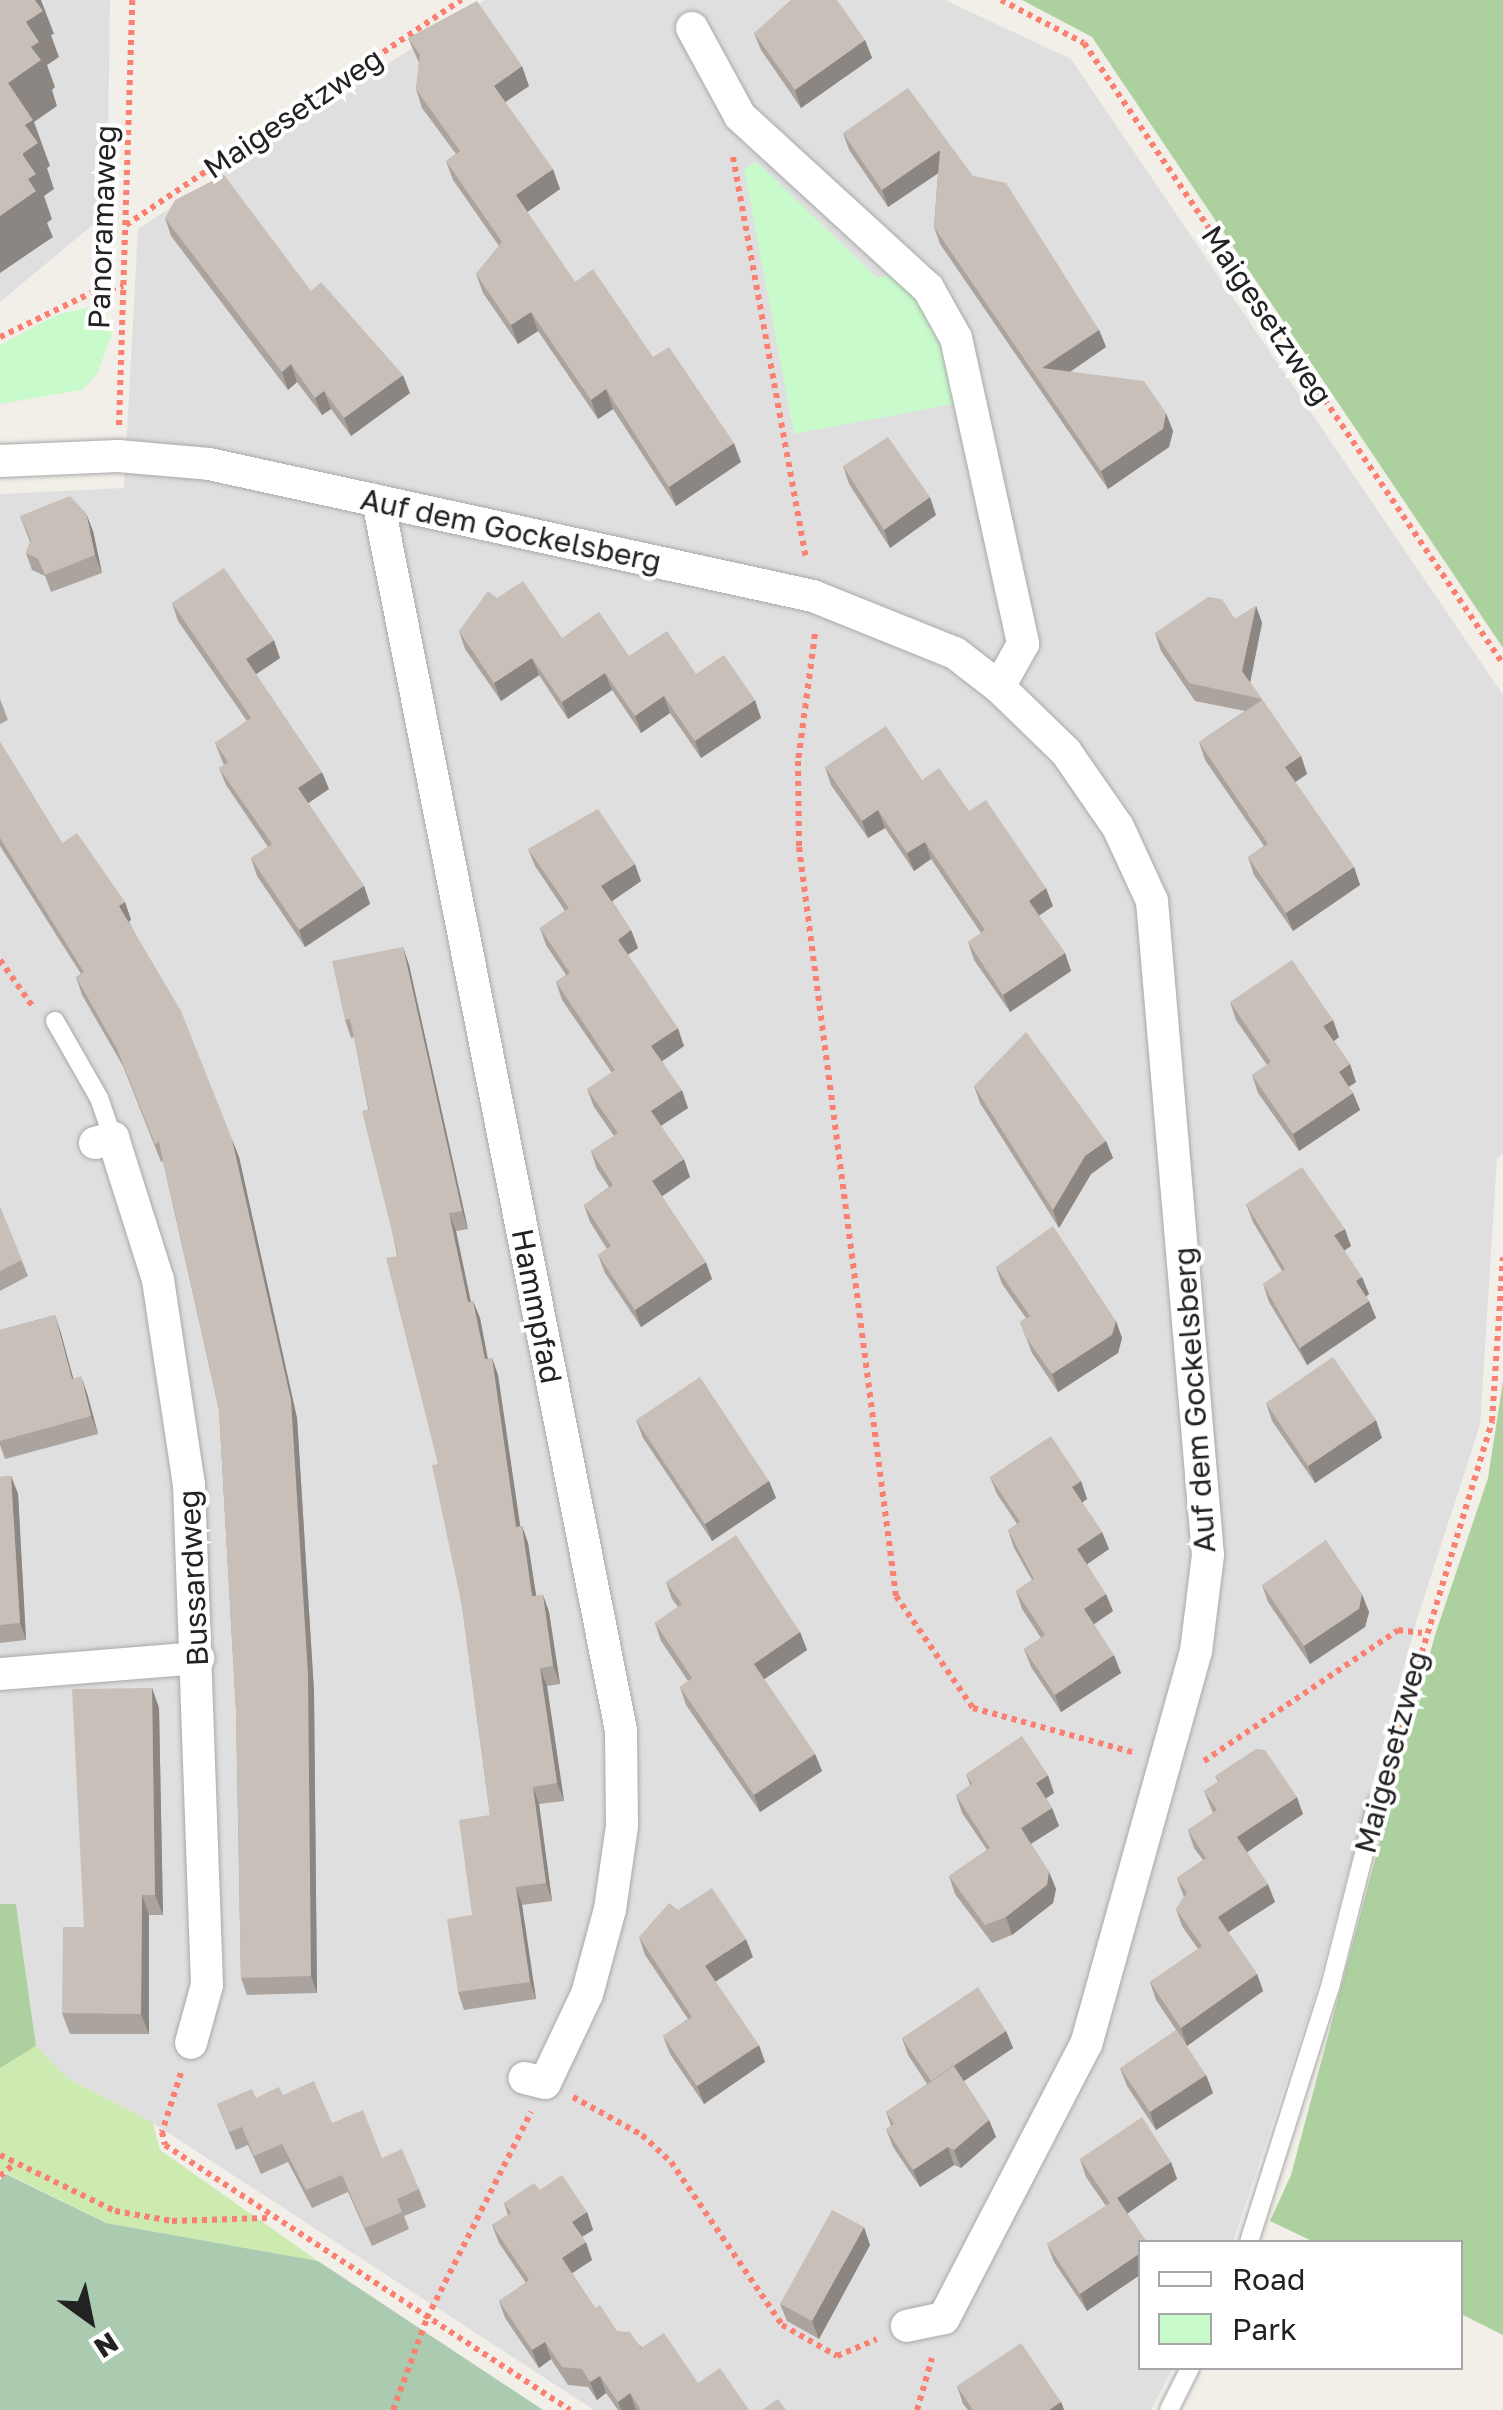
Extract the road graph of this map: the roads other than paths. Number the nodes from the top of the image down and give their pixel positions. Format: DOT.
graph roads {
  1 [pos="692,28"];
  2 [pos="0,461"];
  3 [pos="378,501"];
  4 [pos="1000,687"];
  5 [pos="54,1021"];
  6 [pos="104,1140"];
  7 [pos="198,1658"];
  8 [pos="0,1674"];
  9 [pos="1377,1802"];
  10 [pos="191,2043"];
  11 [pos="535,2081"];
  12 [pos="1251,2240"];
  13 [pos="907,2326"];
  14 [pos="1189,2370"];
  15 [pos="1169,2410"];
  1 -- 4 [label="street"];
  2 -- 3 [label="street, Auf dem Gockelsberg"];
  3 -- 4 [label="street, Auf dem Gockelsberg"];
  3 -- 11 [label="street, Hammpfad"];
  4 -- 13 [label="street, Auf dem Gockelsberg"];
  5 -- 6 [label="lane"];
  6 -- 7 [label="street, Bussardweg"];
  7 -- 8 [label="street"];
  7 -- 10 [label="street, Bussardweg"];
  9 -- 12 [label="lane, Maigesetzweg"];
  14 -- 15 [label="lane"];
}
